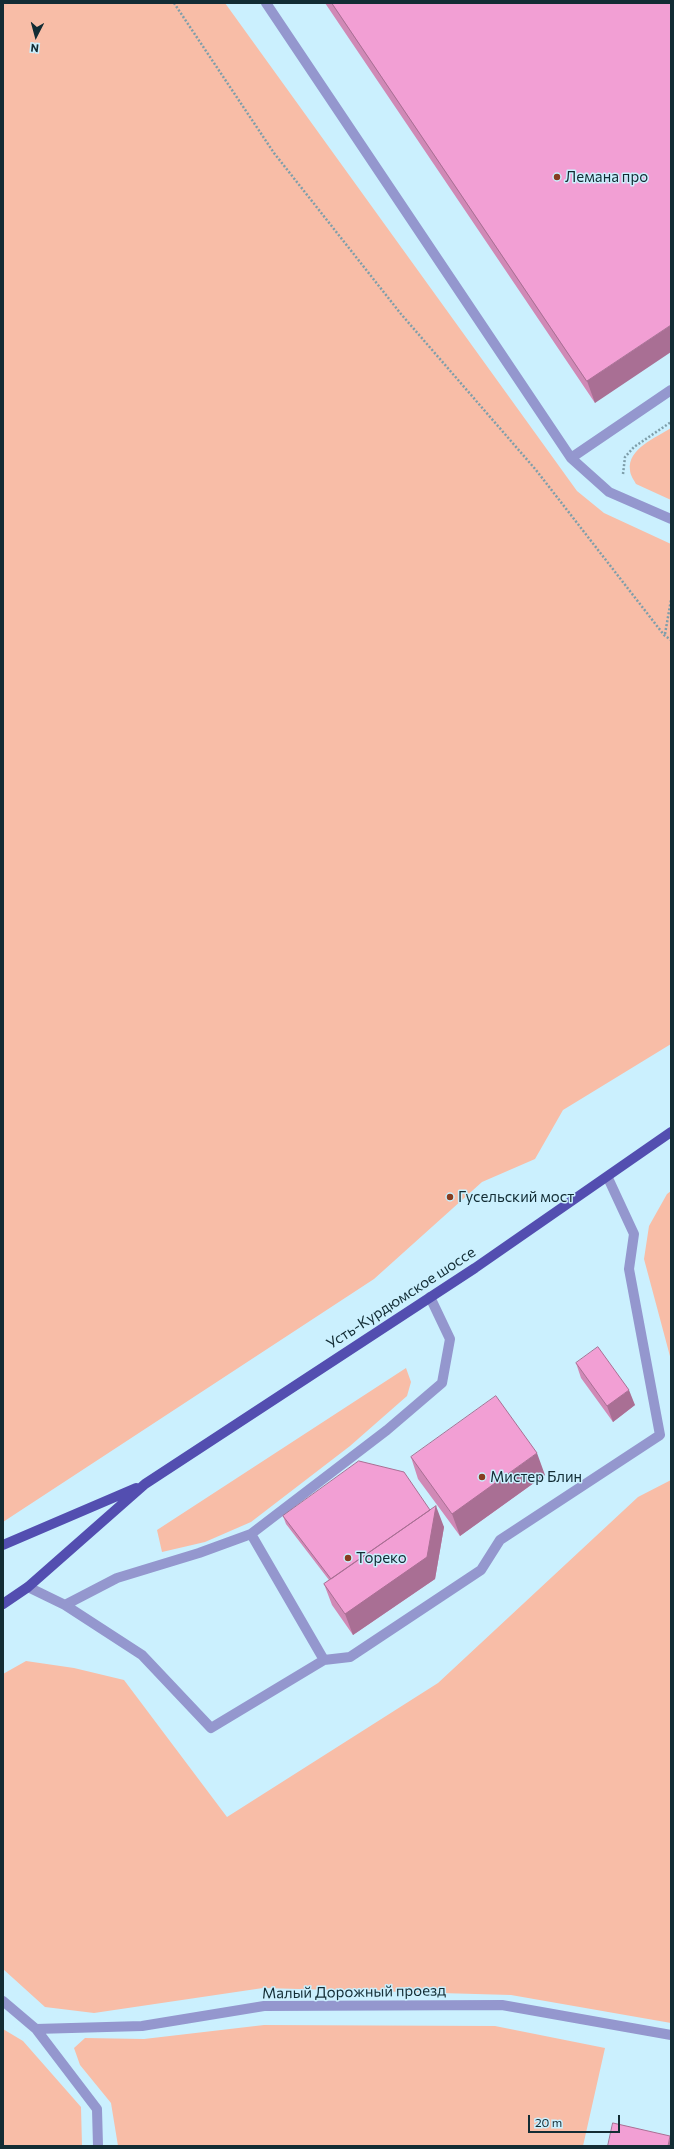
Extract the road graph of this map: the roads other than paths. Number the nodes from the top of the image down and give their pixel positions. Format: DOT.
graph roads {
  1 [pos="266,3"];
  2 [pos="671,390"];
  3 [pos="571,458"];
  4 [pos="671,519"];
  5 [pos="671,1132"];
  6 [pos="608,1178"];
  7 [pos="430,1297"];
  8 [pos="145,1484"];
  9 [pos="251,1534"];
  10 [pos="3,1545"];
  11 [pos="28,1587"];
  12 [pos="3,1604"];
  13 [pos="65,1605"];
  14 [pos="324,1660"];
  15 [pos="3,2001"];
  16 [pos="36,2029"];
  17 [pos="671,2035"];
  18 [pos="98,2146"];
  1 -- 3 [label="street"];
  2 -- 3 [label="street"];
  3 -- 4 [label="street"];
  5 -- 6 [label="main road, Усть-Курдюмское шоссе"];
  6 -- 7 [label="main road, Усть-Курдюмское шоссе"];
  6 -- 14 [label="street"];
  7 -- 8 [label="main road, Усть-Курдюмское шоссе"];
  7 -- 9 [label="street"];
  8 -- 10 [label="main road, Усть-Курдюмское шоссе"];
  8 -- 11 [label="main road, Усть-Курдюмское шоссе"];
  9 -- 13 [label="street"];
  9 -- 14 [label="street"];
  11 -- 12 [label="main road, Усть-Курдюмское шоссе"];
  11 -- 13 [label="street"];
  13 -- 14 [label="street"];
  15 -- 16 [label="street"];
  16 -- 17 [label="street, Малый Дорожный проезд"];
  16 -- 18 [label="street"];
}
